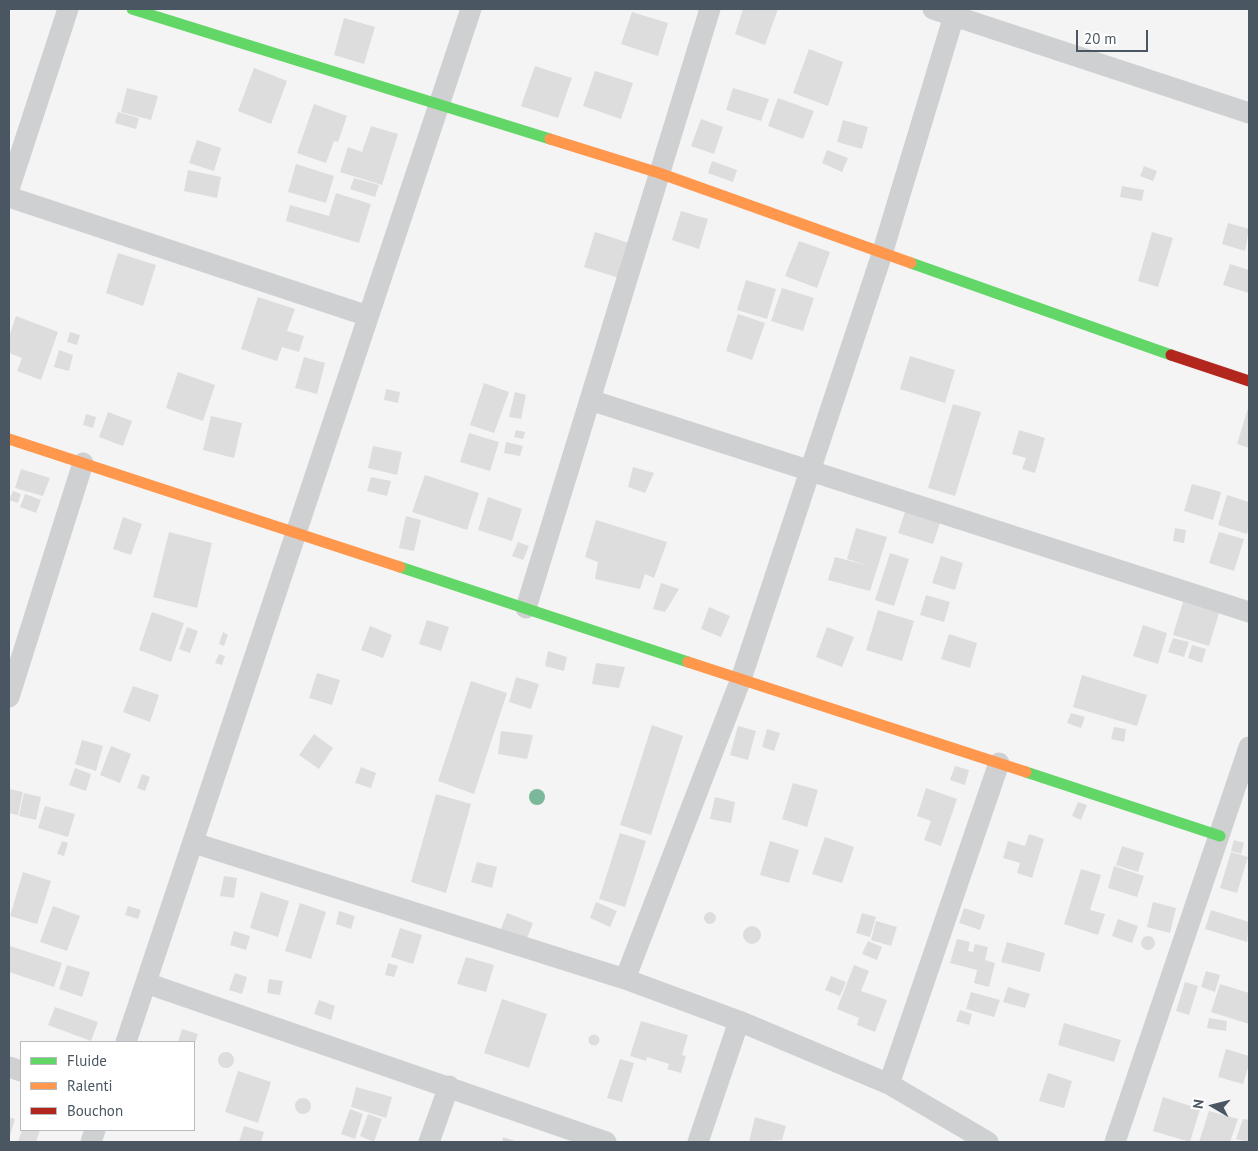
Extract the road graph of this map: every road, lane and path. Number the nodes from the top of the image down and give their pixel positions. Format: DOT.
graph roads {
  1 [pos="68,9"];
  2 [pos="132,9"];
  3 [pos="471,9"];
  4 [pos="710,9"];
  5 [pos="932,9"];
  6 [pos="955,12"];
  7 [pos="439,105"];
  8 [pos="1249,113"];
  9 [pos="660,173"];
  10 [pos="9,189"];
  11 [pos="9,197"];
  12 [pos="882,254"];
  13 [pos="368,316"];
  14 [pos="1249,381"];
  15 [pos="590,400"];
  16 [pos="9,439"];
  17 [pos="83,463"];
  18 [pos="810,471"];
  19 [pos="296,533"];
  20 [pos="526,608"];
  21 [pos="1249,612"];
  22 [pos="12,675"];
  23 [pos="740,679"];
  24 [pos="9,697"];
  25 [pos="1249,747"];
  26 [pos="999,764"];
  27 [pos="1220,836"];
  28 [pos="194,843"];
  29 [pos="625,979"];
  30 [pos="146,983"];
  31 [pos="738,1021"];
  32 [pos="126,1041"];
  33 [pos="889,1084"];
  34 [pos="449,1086"];
  35 [pos="429,1142"];
  36 [pos="606,1142"];
  37 [pos="698,1142"];
  38 [pos="988,1142"];
  39 [pos="1114,1142"];
  1 -- 10 [label="street"];
  2 -- 7 [label="street"];
  3 -- 7 [label="street"];
  4 -- 9 [label="street"];
  5 -- 6 [label="street"];
  6 -- 8 [label="street"];
  6 -- 12 [label="street"];
  7 -- 9 [label="street"];
  7 -- 13 [label="street"];
  9 -- 12 [label="street"];
  9 -- 15 [label="street"];
  11 -- 13 [label="street"];
  12 -- 14 [label="street"];
  12 -- 18 [label="street"];
  13 -- 19 [label="street"];
  15 -- 18 [label="street"];
  15 -- 20 [label="street"];
  16 -- 17 [label="street"];
  17 -- 19 [label="street"];
  17 -- 22 [label="street"];
  18 -- 21 [label="street"];
  18 -- 23 [label="street"];
  19 -- 20 [label="street"];
  19 -- 28 [label="street"];
  20 -- 23 [label="street"];
  22 -- 24 [label="street"];
  23 -- 26 [label="street"];
  23 -- 29 [label="street"];
  25 -- 27 [label="street"];
  26 -- 27 [label="street"];
  26 -- 33 [label="street"];
  27 -- 39 [label="street"];
  28 -- 29 [label="street"];
  28 -- 30 [label="street"];
  29 -- 31 [label="street"];
  30 -- 32 [label="street"];
  30 -- 34 [label="street"];
  31 -- 33 [label="street"];
  31 -- 37 [label="street"];
  33 -- 38 [label="street"];
  34 -- 35 [label="street"];
  34 -- 36 [label="street"];
}
